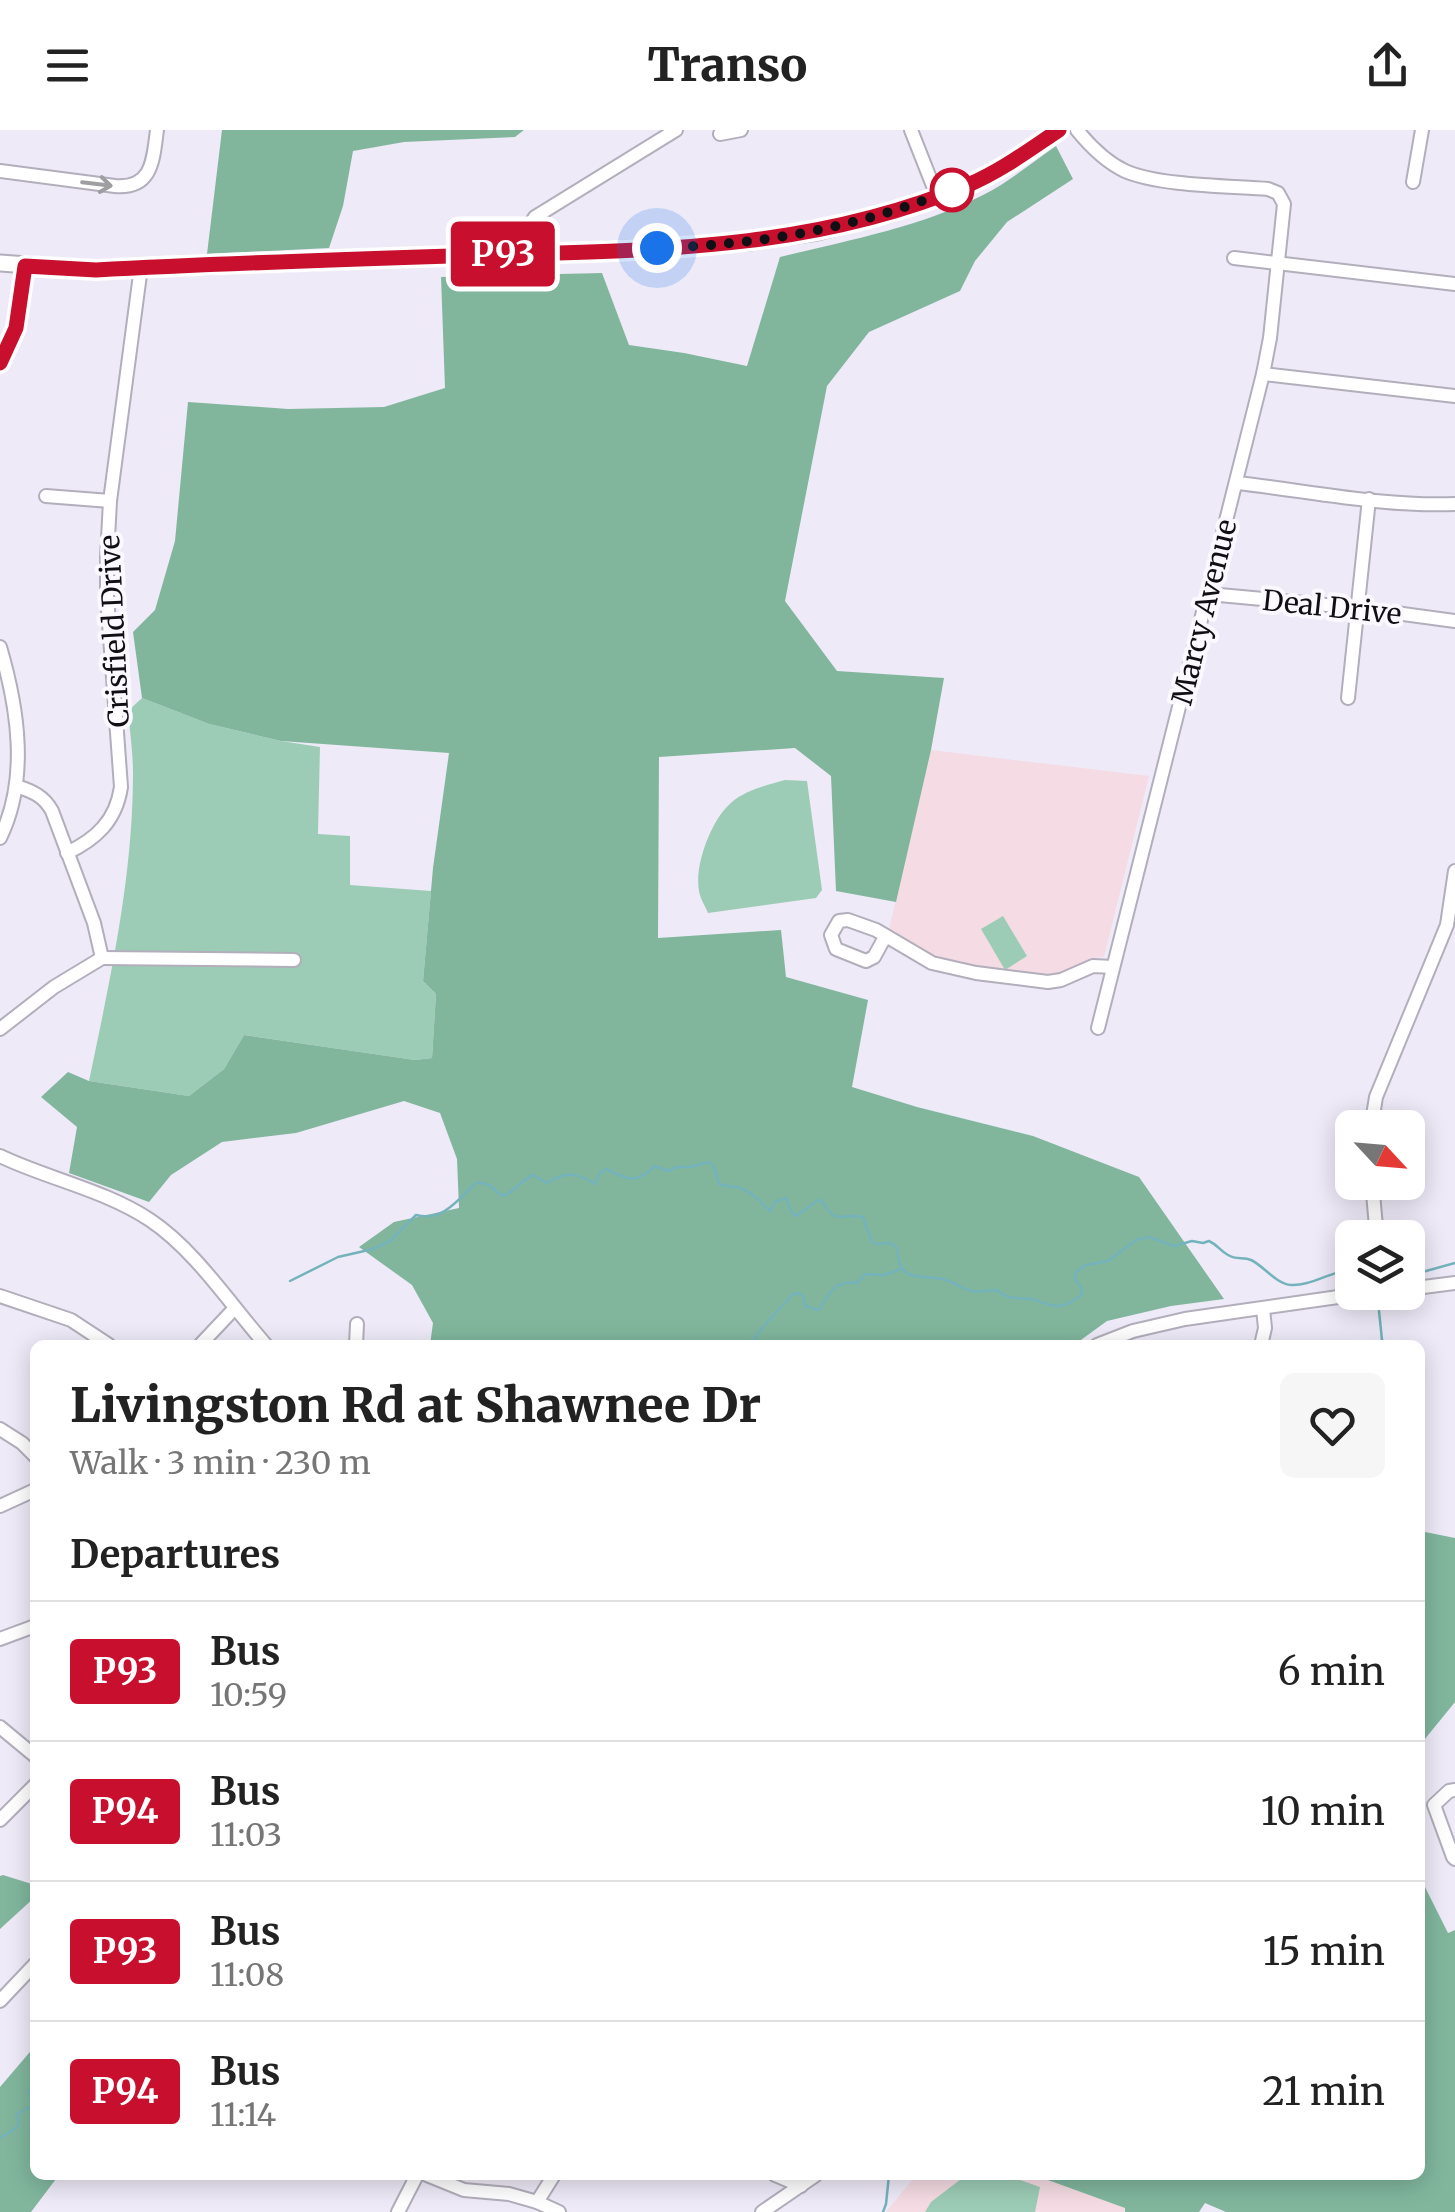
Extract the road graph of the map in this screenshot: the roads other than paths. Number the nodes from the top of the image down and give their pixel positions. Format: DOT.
graph roads {
  1 [pos="157,130"];
  2 [pos="676,130"];
  3 [pos="742,130"];
  4 [pos="911,130"];
  5 [pos="1059,130"];
  6 [pos="1077,130"];
  7 [pos="1422,130"];
  8 [pos="720,134"];
  9 [pos="0,171"];
  10 [pos="1413,182"];
  11 [pos="937,196"];
  12 [pos="523,254"];
  13 [pos="1234,258"];
  14 [pos="0,263"];
  15 [pos="1280,264"];
  16 [pos="25,266"];
  17 [pos="142,267"];
  18 [pos="1455,284"];
  19 [pos="0,363"];
  20 [pos="1263,374"];
  21 [pos="1455,396"];
  22 [pos="1237,482"];
  23 [pos="46,496"];
  24 [pos="1369,499"];
  25 [pos="110,501"];
  26 [pos="1455,504"];
  27 [pos="1208,594"];
  28 [pos="1359,608"];
  29 [pos="1455,621"];
  30 [pos="0,648"];
  31 [pos="1348,698"];
  32 [pos="6,703"];
  33 [pos="16,786"];
  34 [pos="0,838"];
  35 [pos="66,853"];
  36 [pos="1455,871"];
  37 [pos="885,937"];
  38 [pos="102,958"];
  39 [pos="294,960"];
  40 [pos="1113,968"];
  41 [pos="1098,1028"];
  42 [pos="0,1029"];
  43 [pos="1374,1110"];
  44 [pos="0,1156"];
  45 [pos="1455,1284"];
  46 [pos="1425,1287"];
  47 [pos="0,1296"];
  48 [pos="1335,1298"];
  49 [pos="234,1308"];
  50 [pos="1263,1309"];
  51 [pos="357,1324"];
  52 [pos="100,1340"];
  53 [pos="205,1340"];
  54 [pos="262,1340"];
  55 [pos="356,1340"];
  56 [pos="1109,1340"];
  57 [pos="1262,1340"];
  58 [pos="0,1429"];
  59 [pos="30,1451"];
  60 [pos="30,1492"];
  61 [pos="0,1506"];
  62 [pos="30,1628"];
  63 [pos="0,1639"];
  64 [pos="0,1728"];
  65 [pos="30,1752"];
  66 [pos="30,1790"];
  67 [pos="1455,1790"];
  68 [pos="0,1820"];
  69 [pos="1455,1858"];
  70 [pos="30,1969"];
  71 [pos="0,2001"];
  72 [pos="414,2180"];
  73 [pos="439,2180"];
  74 [pos="551,2180"];
  75 [pos="787,2180"];
  76 [pos="809,2180"];
  77 [pos="801,2186"];
  78 [pos="537,2202"];
  79 [pos="398,2212"];
  80 [pos="559,2212"];
  81 [pos="762,2212"];
  9 -- 1 [label="street, one-way"];
  2 -- 12 [label="street"];
  3 -- 8 [label="street"];
  4 -- 11 [label="street"];
  5 -- 11 [label="main road"];
  6 -- 15 [label="street, Marcy Avenue"];
  7 -- 10 [label="street"];
  11 -- 12 [label="main road"];
  12 -- 17 [label="main road"];
  13 -- 15 [label="street"];
  14 -- 16 [label="main road"];
  15 -- 18 [label="street"];
  15 -- 20 [label="street, Marcy Avenue"];
  16 -- 17 [label="main road"];
  16 -- 19 [label="street"];
  17 -- 25 [label="street, Crisfield Drive"];
  20 -- 21 [label="street"];
  20 -- 22 [label="street, Marcy Avenue"];
  22 -- 24 [label="street"];
  22 -- 27 [label="street, Marcy Avenue"];
  23 -- 25 [label="street"];
  24 -- 26 [label="street"];
  24 -- 28 [label="street"];
  25 -- 35 [label="street, Crisfield Drive"];
  27 -- 28 [label="street, Deal Drive"];
  27 -- 40 [label="street, Marcy Avenue"];
  28 -- 29 [label="street, Deal Drive"];
  28 -- 31 [label="street"];
  30 -- 32 [label="street"];
  32 -- 33 [label="street"];
  33 -- 34 [label="street"];
  33 -- 35 [label="street"];
  35 -- 38 [label="street"];
  36 -- 43 [label="street"];
  37 -- 40 [label="street"];
  38 -- 39 [label="street"];
  38 -- 42 [label="street"];
  40 -- 41 [label="street, Marcy Avenue"];
  44 -- 49 [label="street"];
  45 -- 46 [label="street"];
  47 -- 52 [label="street"];
  48 -- 50 [label="street"];
  49 -- 53 [label="street"];
  49 -- 54 [label="street"];
  50 -- 56 [label="street"];
  50 -- 57 [label="street"];
  51 -- 55 [label="street"];
  58 -- 59 [label="street"];
  60 -- 61 [label="street"];
  62 -- 63 [label="street"];
  64 -- 65 [label="street"];
  66 -- 68 [label="street"];
  67 -- 69 [label="street"];
  70 -- 71 [label="street"];
  72 -- 79 [label="street"];
  73 -- 78 [label="street"];
  74 -- 78 [label="street"];
  75 -- 77 [label="street"];
  76 -- 77 [label="street"];
  77 -- 81 [label="street"];
  78 -- 80 [label="street"];
}
